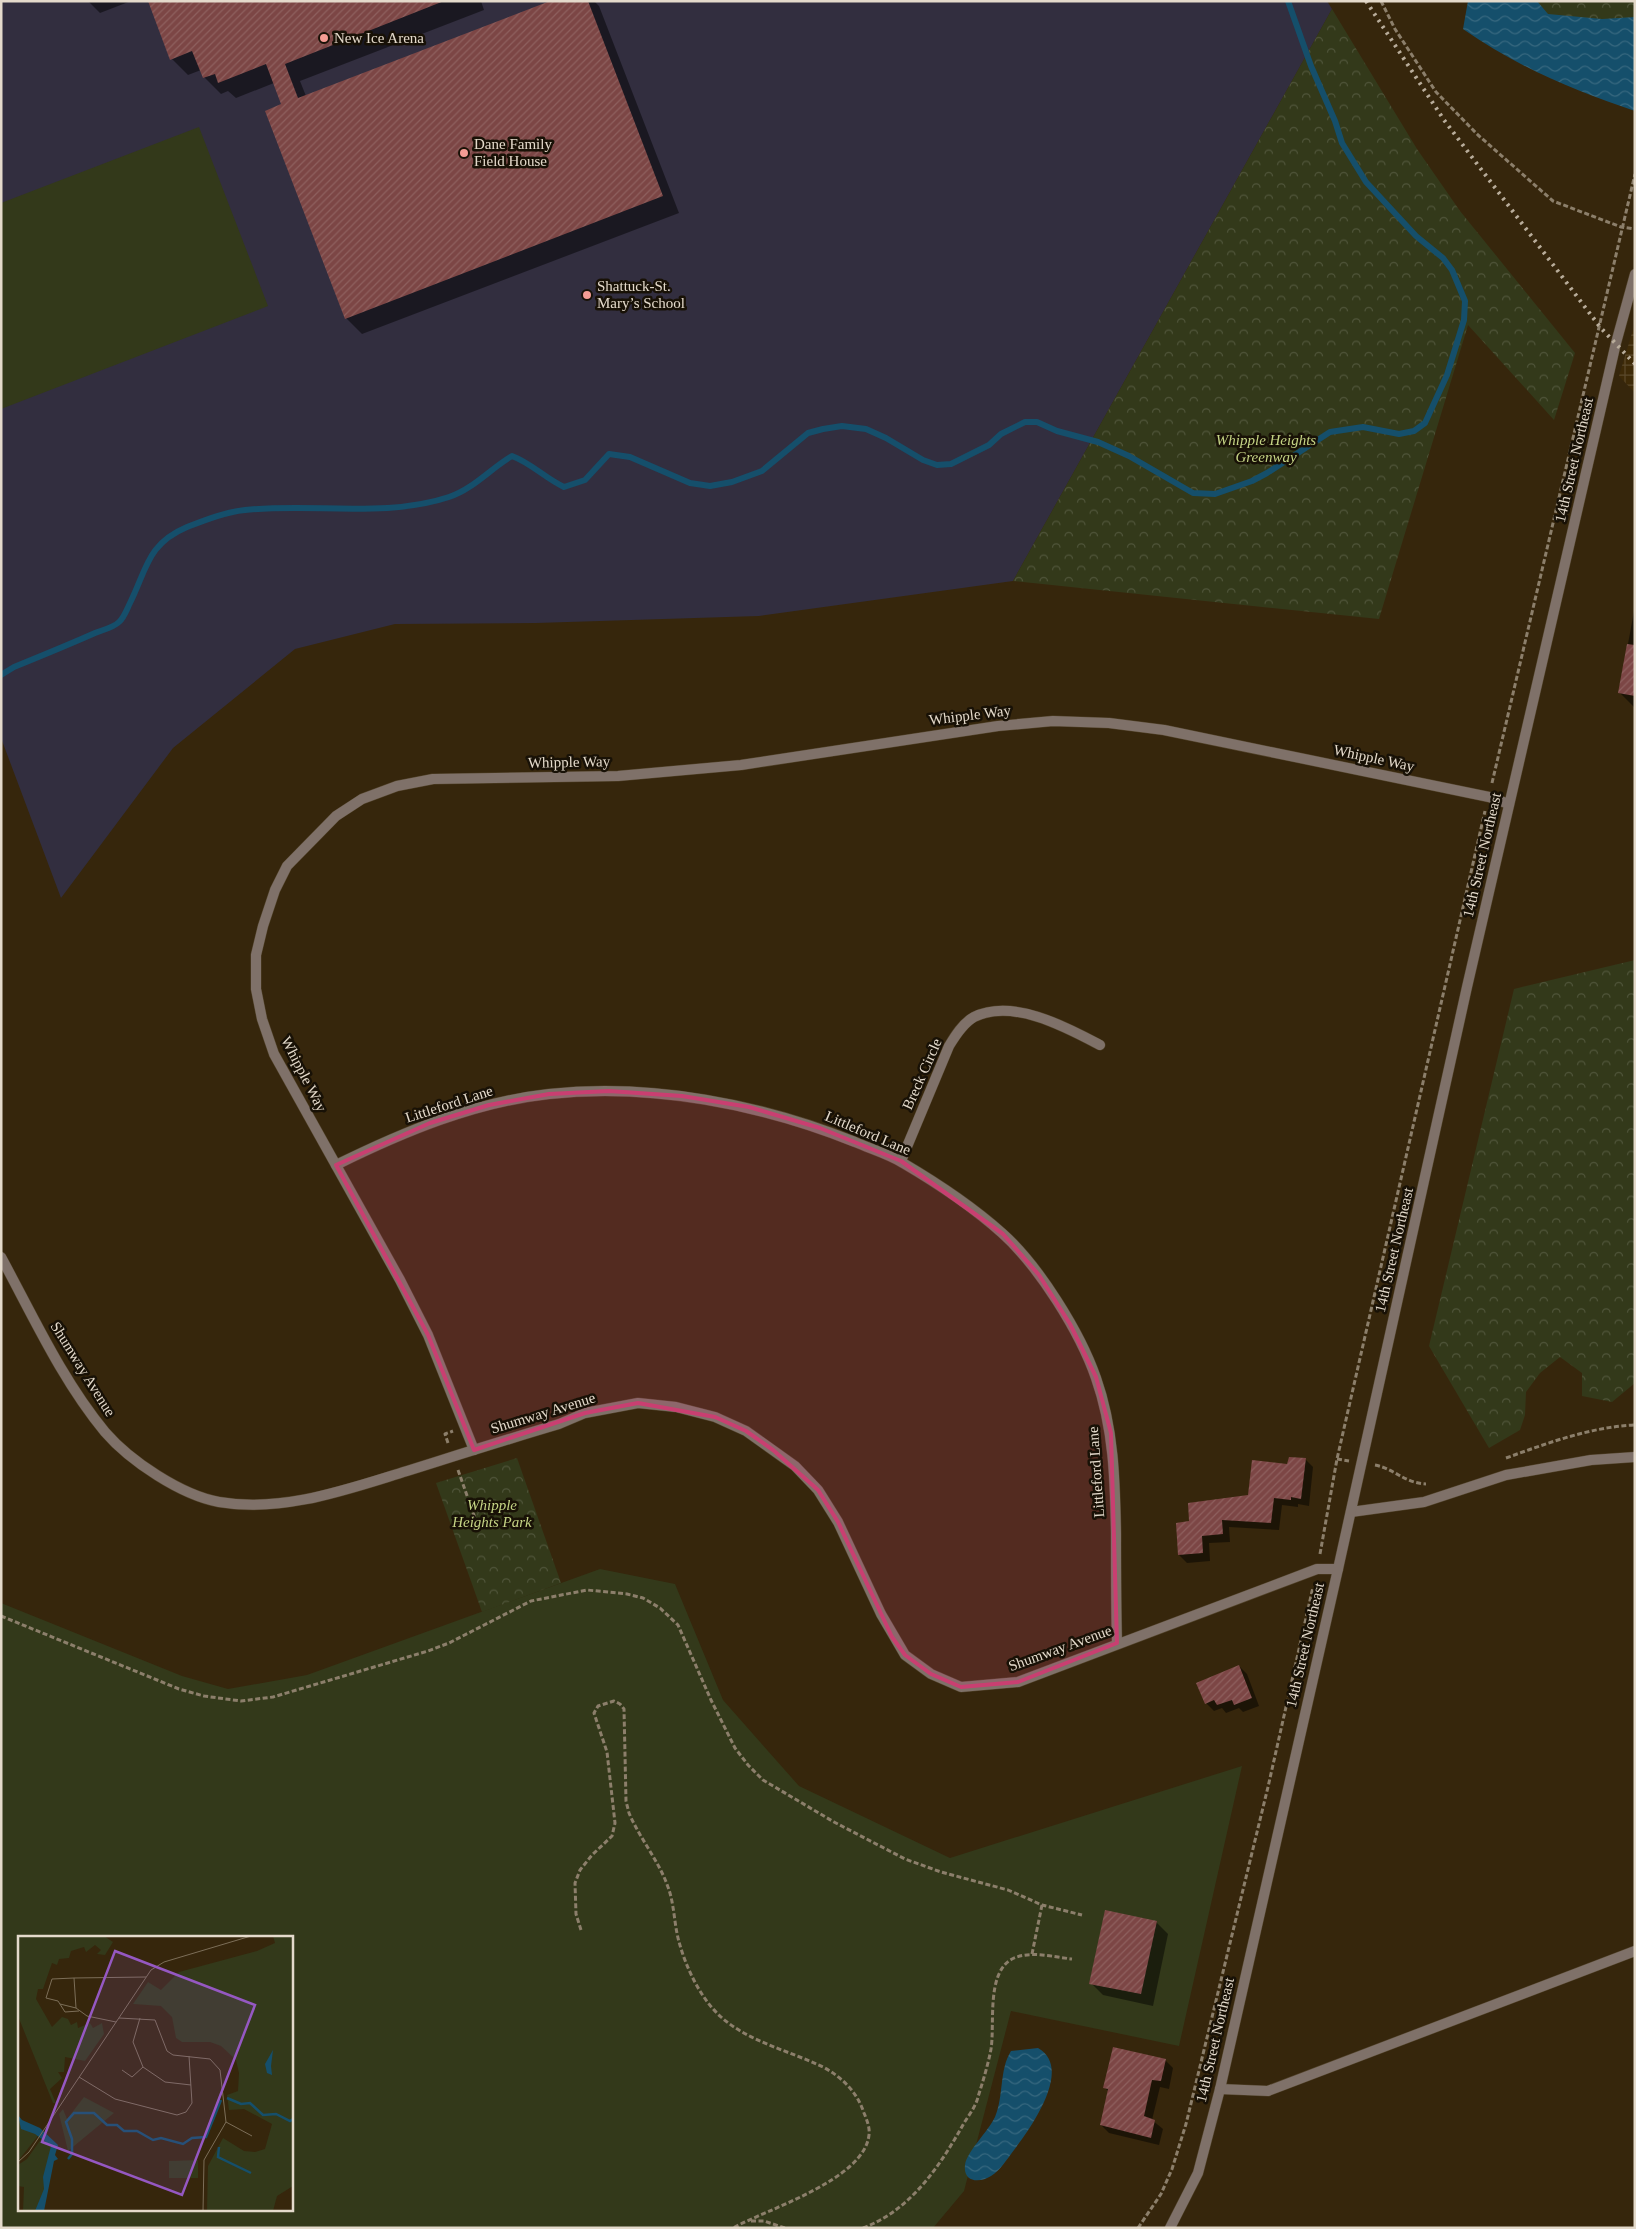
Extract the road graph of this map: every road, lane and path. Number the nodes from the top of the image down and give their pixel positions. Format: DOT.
graph roads {
  1 [pos="1381,1"];
  2 [pos="1635,174"];
  3 [pos="1621,227"];
  4 [pos="1635,229"];
  5 [pos="1635,274"];
  6 [pos="1489,797"];
  7 [pos="1509,804"];
  8 [pos="1100,1045"];
  9 [pos="901,1161"];
  10 [pos="336,1165"];
  11 [pos="1,1257"];
  12 [pos="1635,1425"];
  13 [pos="464,1426"];
  14 [pos="474,1450"];
  15 [pos="454,1457"];
  16 [pos="1635,1457"];
  17 [pos="1337,1459"];
  18 [pos="1502,1460"];
  19 [pos="1354,1462"];
  20 [pos="1370,1464"];
  21 [pos="1434,1481"];
  22 [pos="1351,1512"];
  23 [pos="484,1518"];
  24 [pos="1317,1569"];
  25 [pos="1338,1569"];
  26 [pos="1,1616"];
  27 [pos="1117,1643"];
  28 [pos="1042,1905"];
  29 [pos="1082,1916"];
  30 [pos="581,1930"];
  31 [pos="1635,1951"];
  32 [pos="1032,1954"];
  33 [pos="1072,1959"];
  34 [pos="1220,2089"];
  35 [pos="748,2221"];
  36 [pos="733,2228"];
  37 [pos="785,2228"];
  38 [pos="863,2228"];
  39 [pos="1138,2228"];
  40 [pos="1170,2228"];
  1 -- 3 [label="path"];
  2 -- 3 [label="path"];
  3 -- 4 [label="path"];
  3 -- 6 [label="path"];
  5 -- 7 [label="street, 14th Street Northeast"];
  6 -- 7 [label="street, Whipple Way"];
  6 -- 10 [label="street, Whipple Way"];
  6 -- 17 [label="path"];
  7 -- 22 [label="street, 14th Street Northeast"];
  8 -- 9 [label="street, Breck Circle"];
  9 -- 10 [label="street, Littleford Lane"];
  9 -- 27 [label="street, Littleford Lane"];
  10 -- 13 [label="street, Whipple Way"];
  11 -- 15 [label="street, Shumway Avenue"];
  12 -- 18 [label="path"];
  13 -- 14 [label="street, Whipple Way"];
  13 -- 15 [label="path"];
  14 -- 15 [label="street, Shumway Avenue"];
  14 -- 27 [label="street, Shumway Avenue"];
  15 -- 23 [label="path"];
  16 -- 22 [label="street"];
  17 -- 19 [label="path"];
  17 -- 24 [label="path"];
  20 -- 21 [label="path"];
  22 -- 25 [label="street, 14th Street Northeast"];
  24 -- 25 [label="street, Shumway Avenue"];
  24 -- 27 [label="street, Shumway Avenue"];
  24 -- 39 [label="path"];
  25 -- 34 [label="street, 14th Street Northeast"];
  26 -- 28 [label="path"];
  28 -- 29 [label="path"];
  28 -- 32 [label="path"];
  30 -- 35 [label="path"];
  31 -- 34 [label="street"];
  32 -- 33 [label="path"];
  32 -- 38 [label="path"];
  34 -- 40 [label="street, 14th Street Northeast"];
  35 -- 36 [label="path"];
  35 -- 37 [label="path"];
}
